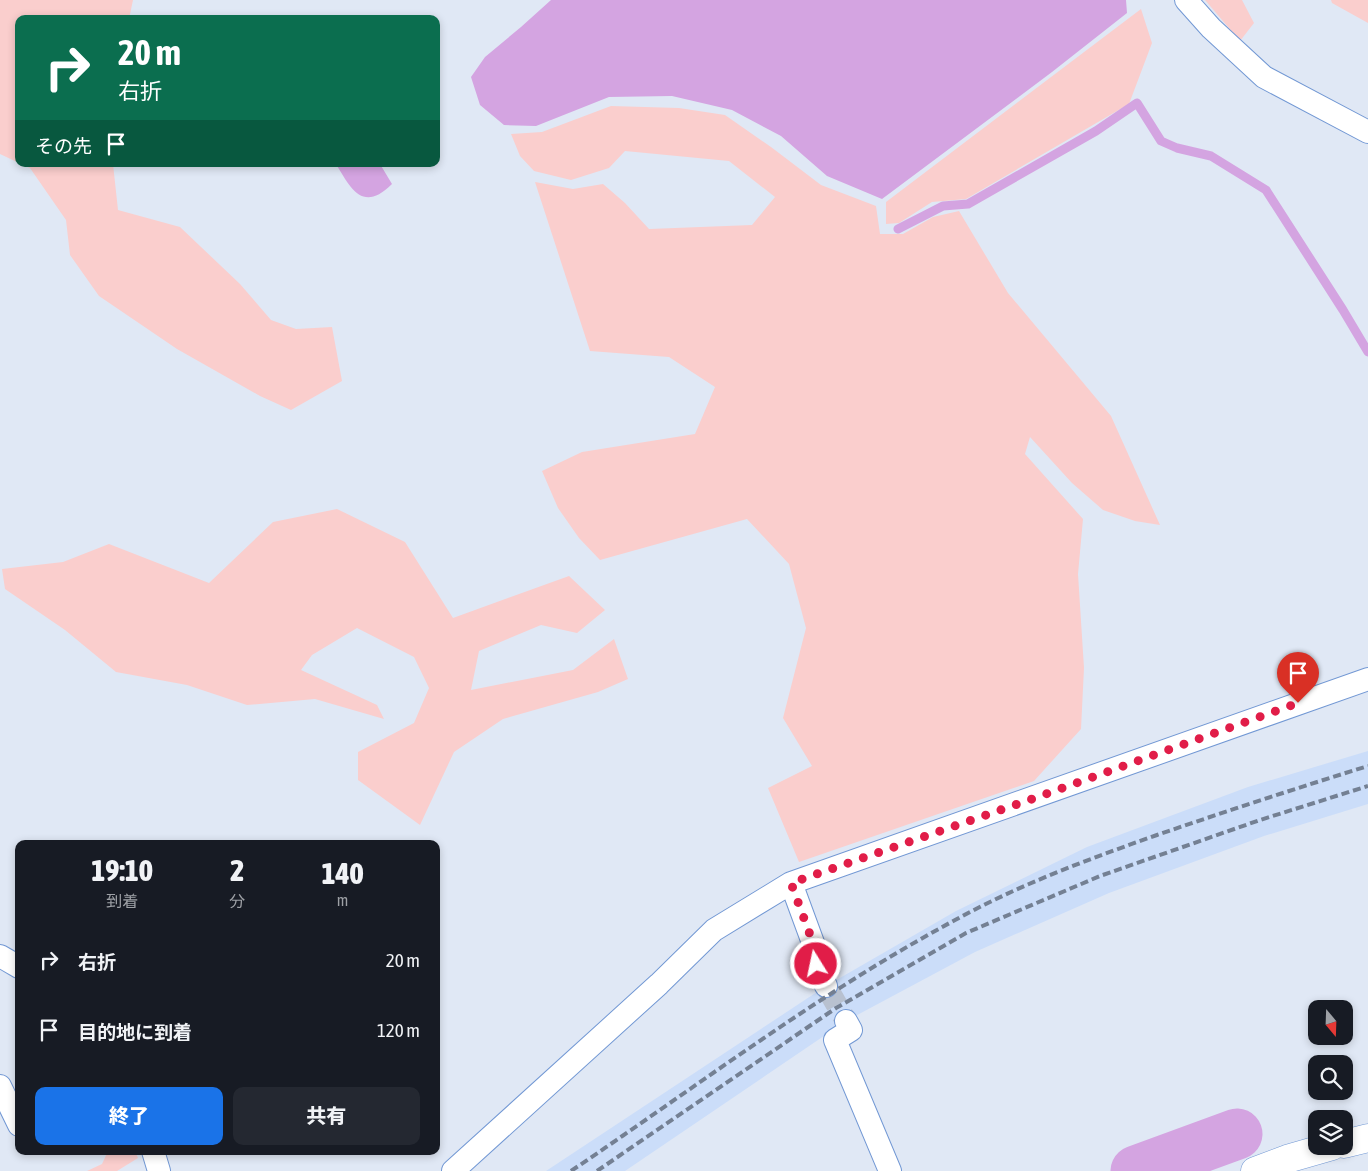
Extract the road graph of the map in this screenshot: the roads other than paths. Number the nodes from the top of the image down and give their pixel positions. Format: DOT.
graph roads {
  1 [pos="1186,0"];
  2 [pos="1368,132"];
  3 [pos="1368,679"];
  4 [pos="791,883"];
  5 [pos="0,956"];
  6 [pos="15,965"];
  7 [pos="826,986"];
  8 [pos="846,1021"];
  9 [pos="0,1086"];
  10 [pos="15,1117"];
  11 [pos="1368,1138"];
  12 [pos="1353,1142"];
  13 [pos="1308,1153"];
  14 [pos="154,1155"];
  15 [pos="159,1171"];
  16 [pos="453,1171"];
  17 [pos="890,1171"];
  18 [pos="1255,1171"];
  1 -- 2 [label="street"];
  3 -- 4 [label="street"];
  4 -- 7 [label="street"];
  4 -- 16 [label="street"];
  5 -- 6 [label="street"];
  8 -- 17 [label="street"];
  9 -- 10 [label="street"];
  11 -- 12 [label="main road"];
  13 -- 18 [label="main road"];
  14 -- 15 [label="street"];
}
